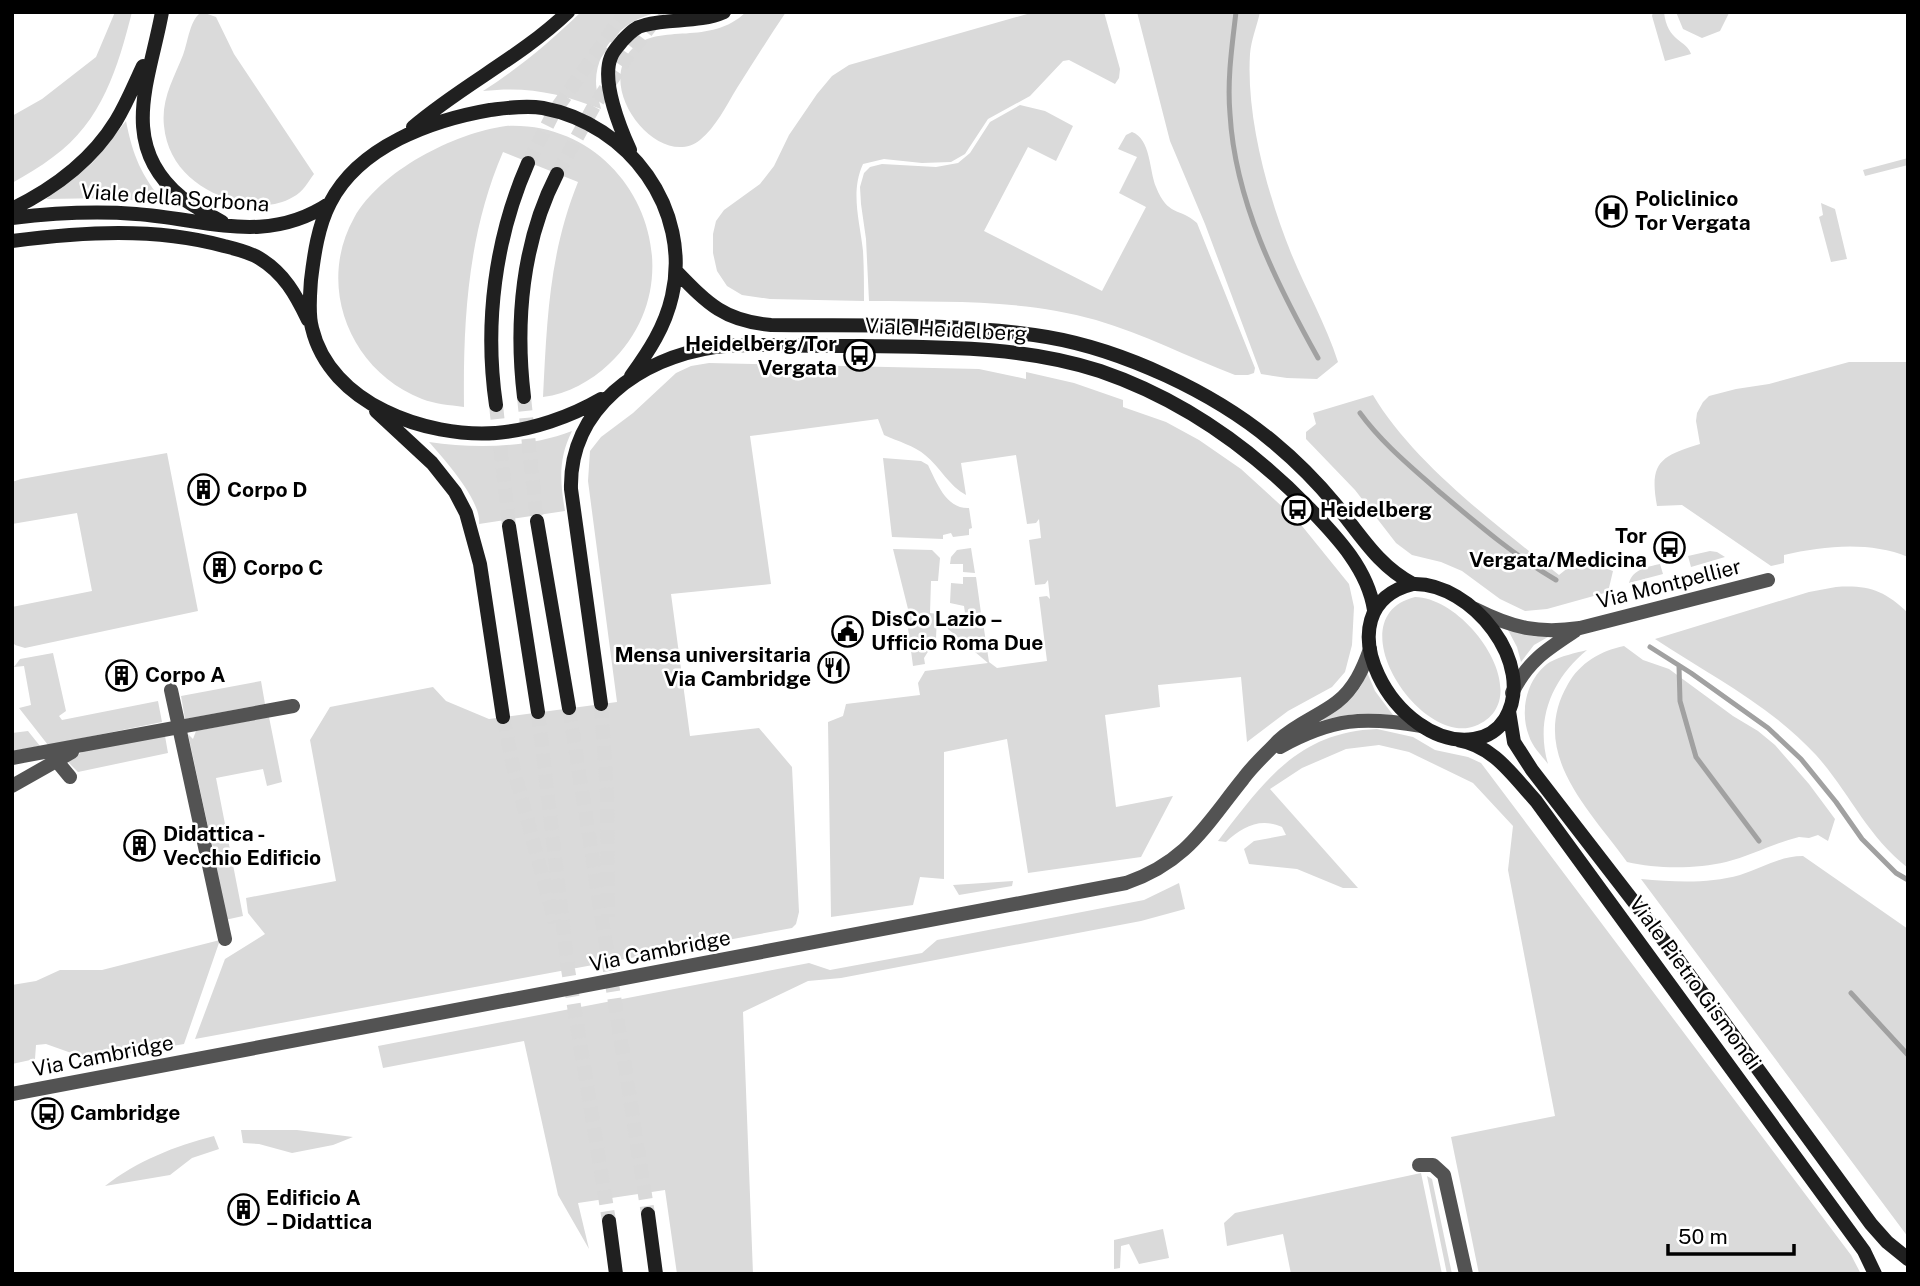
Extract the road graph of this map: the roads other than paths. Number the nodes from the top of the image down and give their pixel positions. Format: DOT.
graph roads {
  1 [pos="162,12"];
  2 [pos="568,12"];
  3 [pos="724,12"];
  4 [pos="153,50"];
  5 [pos="401,137"];
  6 [pos="633,156"];
  7 [pos="528,163"];
  8 [pos="557,174"];
  9 [pos="330,203"];
  10 [pos="12,209"];
  11 [pos="12,218"];
  12 [pos="229,226"];
  13 [pos="12,241"];
  14 [pos="677,271"];
  15 [pos="311,325"];
  16 [pos="628,380"];
  17 [pos="351,389"];
  18 [pos="614,392"];
  19 [pos="524,397"];
  20 [pos="496,405"];
  21 [pos="537,521"];
  22 [pos="509,526"];
  23 [pos="1768,580"];
  24 [pos="1413,584"];
  25 [pos="1470,607"];
  26 [pos="1374,610"];
  27 [pos="1580,628"];
  28 [pos="1370,649"];
  29 [pos="171,690"];
  30 [pos="1512,693"];
  31 [pos="601,704"];
  32 [pos="293,706"];
  33 [pos="569,708"];
  34 [pos="1509,711"];
  35 [pos="538,712"];
  36 [pos="503,717"];
  37 [pos="1422,726"];
  38 [pos="179,727"];
  39 [pos="1458,740"];
  40 [pos="1266,755"];
  41 [pos="53,756"];
  42 [pos="12,758"];
  43 [pos="70,777"];
  44 [pos="12,786"];
  45 [pos="225,939"];
  46 [pos="12,1094"];
  47 [pos="1419,1165"];
  48 [pos="648,1214"];
  49 [pos="609,1221"];
  50 [pos="1908,1259"];
  51 [pos="616,1274"];
  52 [pos="656,1274"];
  53 [pos="1466,1274"];
  54 [pos="1875,1274"];
  1 -- 4 [label="street"];
  2 -- 5 [label="street"];
  3 -- 6 [label="street"];
  4 -- 10 [label="street"];
  4 -- 12 [label="street"];
  5 -- 6 [label="street"];
  5 -- 9 [label="street"];
  6 -- 14 [label="street"];
  7 -- 20 [label="street"];
  8 -- 19 [label="street"];
  9 -- 12 [label="street, Viale della Sorbona"];
  9 -- 15 [label="street"];
  11 -- 12 [label="street, Viale della Sorbona"];
  13 -- 15 [label="street, Viale della Sorbona"];
  14 -- 16 [label="street"];
  14 -- 24 [label="street, Viale Heidelberg"];
  15 -- 17 [label="street, Viale della Sorbona"];
  16 -- 18 [label="street"];
  16 -- 26 [label="street, Viale Heidelberg"];
  17 -- 18 [label="street"];
  17 -- 36 [label="street"];
  18 -- 31 [label="street"];
  21 -- 33 [label="street"];
  22 -- 35 [label="street"];
  23 -- 27 [label="street, Via Montpellier"];
  24 -- 25 [label="street"];
  24 -- 26 [label="street"];
  25 -- 27 [label="street, Via Montpellier"];
  25 -- 30 [label="street"];
  26 -- 28 [label="street"];
  27 -- 30 [label="street, Via Montpellier"];
  28 -- 37 [label="street"];
  28 -- 40 [label="street, Via Cambridge"];
  29 -- 38 [label="street"];
  30 -- 34 [label="street"];
  32 -- 38 [label="street"];
  34 -- 39 [label="street"];
  34 -- 50 [label="street, Viale Pietro Gismondi"];
  37 -- 39 [label="street"];
  37 -- 40 [label="street, Via Cambridge"];
  38 -- 41 [label="street"];
  38 -- 45 [label="street"];
  39 -- 54 [label="street, Viale Pietro Gismondi"];
  40 -- 46 [label="street, Via Cambridge"];
  41 -- 42 [label="street"];
  41 -- 43 [label="street"];
  41 -- 44 [label="street"];
  47 -- 53 [label="street"];
  48 -- 52 [label="street"];
  49 -- 51 [label="street"];
}
